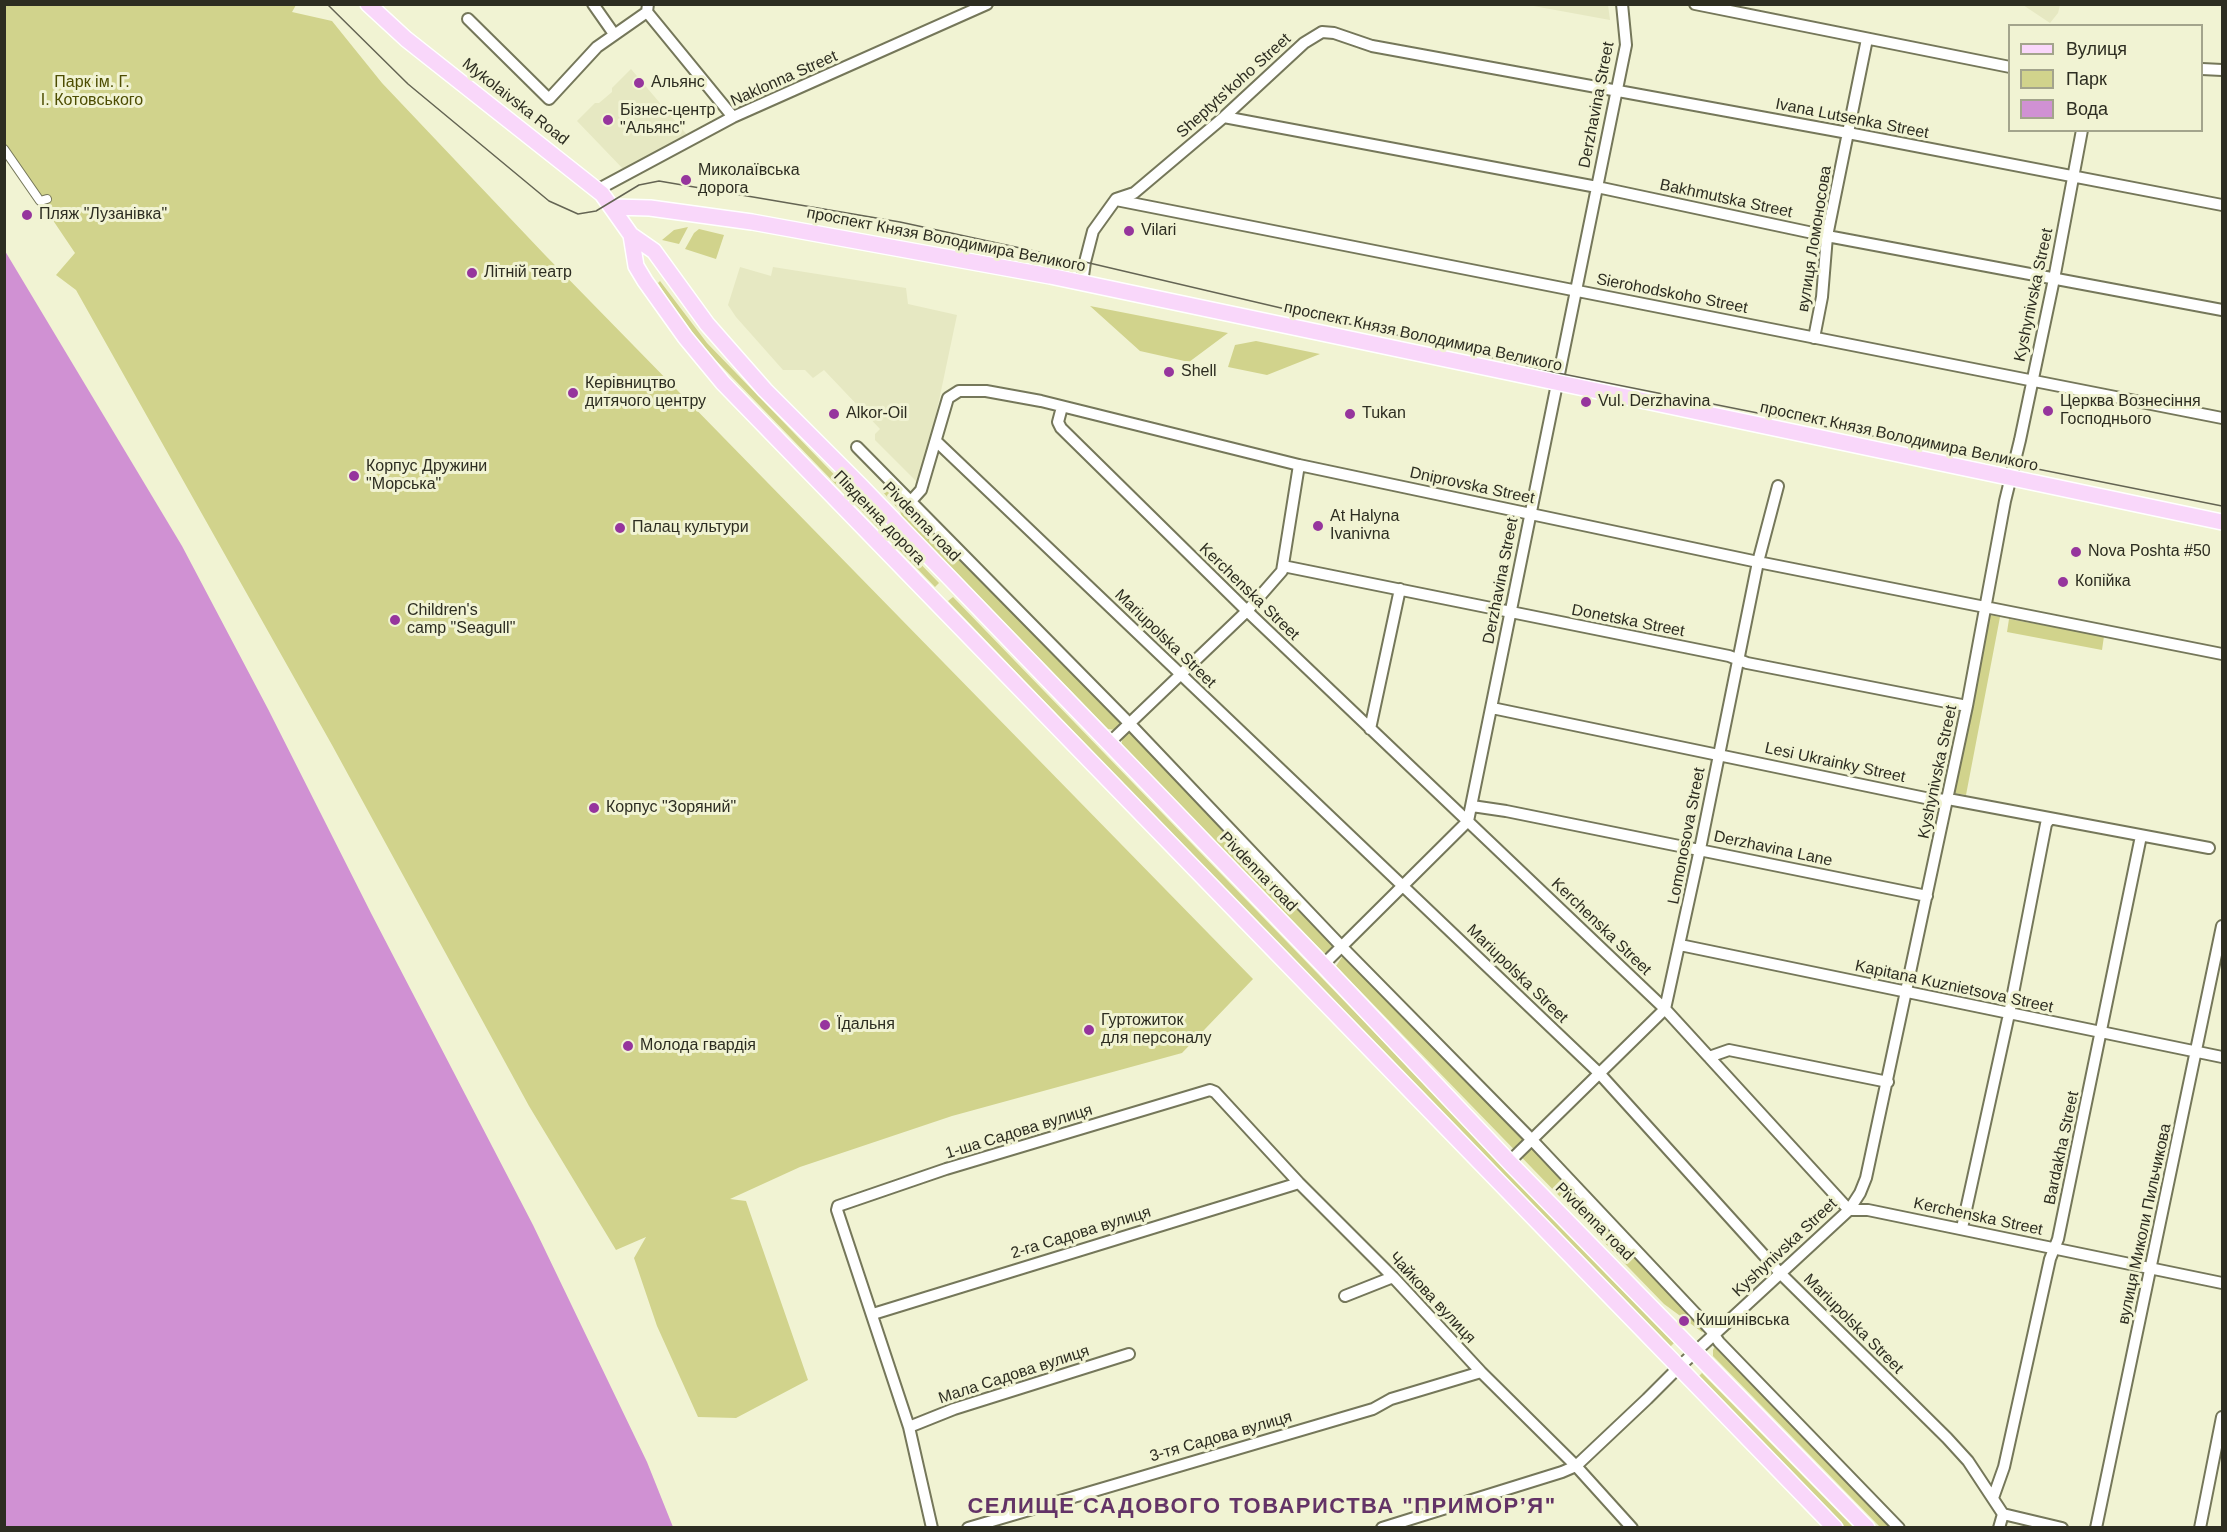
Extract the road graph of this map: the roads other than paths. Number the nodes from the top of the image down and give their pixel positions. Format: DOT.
graph roads {
  1 [pos="369,4"];
  2 [pos="593,4"];
  3 [pos="987,4"];
  4 [pos="1622,4"];
  5 [pos="1695,4"];
  6 [pos="648,8"];
  7 [pos="468,18"];
  8 [pos="614,34"];
  9 [pos="1867,39"];
  10 [pos="1475,64"];
  11 [pos="2008,67"];
  12 [pos="2203,69"];
  13 [pos="2223,70"];
  14 [pos="1616,90"];
  15 [pos="733,117"];
  16 [pos="1224,117"];
  17 [pos="2082,132"];
  18 [pos="1848,133"];
  19 [pos="4,149"];
  20 [pos="2074,177"];
  21 [pos="1597,187"];
  22 [pos="597,190"];
  23 [pos="47,200"];
  24 [pos="1116,200"];
  25 [pos="2223,205"];
  26 [pos="613,207"];
  27 [pos="631,235"];
  28 [pos="1827,236"];
  29 [pos="2054,279"];
  30 [pos="1082,283"];
  31 [pos="1575,290"];
  32 [pos="2223,310"];
  33 [pos="1814,338"];
  34 [pos="2032,381"];
  35 [pos="1556,383"];
  36 [pos="1062,407"];
  37 [pos="2223,418"];
  38 [pos="936,441"];
  39 [pos="858,447"];
  40 [pos="1299,465"];
  41 [pos="2010,479"];
  42 [pos="1778,486"];
  43 [pos="911,501"];
  44 [pos="1530,513"];
  45 [pos="2223,522"];
  46 [pos="1758,562"];
  47 [pos="1283,566"];
  48 [pos="952,580"];
  49 [pos="1400,589"];
  50 [pos="932,598"];
  51 [pos="1985,608"];
  52 [pos="1247,611"];
  53 [pos="1511,613"];
  54 [pos="2223,654"];
  55 [pos="1740,660"];
  56 [pos="1181,675"];
  57 [pos="1967,706"];
  58 [pos="1492,708"];
  59 [pos="1129,723"];
  60 [pos="1370,729"];
  61 [pos="1108,743"];
  62 [pos="1719,754"];
  63 [pos="1948,799"];
  64 [pos="1472,806"];
  65 [pos="2050,819"];
  66 [pos="1468,821"];
  67 [pos="2141,836"];
  68 [pos="2209,848"];
  69 [pos="1700,849"];
  70 [pos="1403,887"];
  71 [pos="1927,896"];
  72 [pos="2223,926"];
  73 [pos="1680,945"];
  74 [pos="1342,947"];
  75 [pos="1323,965"];
  76 [pos="1907,992"];
  77 [pos="1665,1009"];
  78 [pos="2009,1014"];
  79 [pos="2102,1032"];
  80 [pos="2198,1051"];
  81 [pos="1708,1057"];
  82 [pos="2223,1057"];
  83 [pos="1599,1073"];
  84 [pos="1887,1082"];
  85 [pos="1210,1090"];
  86 [pos="1532,1140"];
  87 [pos="1509,1162"];
  88 [pos="1299,1183"];
  89 [pos="1849,1210"];
  90 [pos="1962,1228"];
  91 [pos="2054,1249"];
  92 [pos="2151,1268"];
  93 [pos="1780,1273"];
  94 [pos="1393,1277"];
  95 [pos="2223,1283"];
  96 [pos="1345,1296"];
  97 [pos="873,1314"];
  98 [pos="1714,1335"];
  99 [pos="1696,1351"];
  100 [pos="1129,1354"];
  101 [pos="1680,1366"];
  102 [pos="1480,1372"];
  103 [pos="2223,1417"];
  104 [pos="909,1427"];
  105 [pos="1576,1466"];
  106 [pos="1993,1498"];
  107 [pos="2003,1514"];
  108 [pos="932,1527"];
  109 [pos="968,1527"];
  110 [pos="1382,1527"];
  111 [pos="1632,1527"];
  112 [pos="1835,1527"];
  113 [pos="1867,1527"];
  114 [pos="1899,1527"];
  115 [pos="1999,1527"];
  116 [pos="2062,1527"];
  117 [pos="2096,1527"];
  118 [pos="2200,1527"];
  1 -- 22 [label="main road, Mykolaivska Road"];
  2 -- 8 [label="street"];
  3 -- 15 [label="street, Naklonna Street"];
  4 -- 14 [label="street, Derzhavina Street"];
  5 -- 9 [label="street"];
  6 -- 8 [label="street"];
  6 -- 15 [label="street"];
  7 -- 8 [label="street"];
  9 -- 11 [label="street"];
  9 -- 18 [label="street, вулиця Ломоносова"];
  10 -- 14 [label="street, Ivana Lutsenka Street"];
  10 -- 16 [label="street, Sheptyts'koho Street"];
  12 -- 13 [label="street"];
  14 -- 18 [label="street, Ivana Lutsenka Street"];
  14 -- 21 [label="street, Derzhavina Street"];
  15 -- 22 [label="street, Naklonna Street"];
  16 -- 21 [label="street, Bakhmutska Street"];
  16 -- 24 [label="street, Sheptyts'koho Street"];
  17 -- 20 [label="street, Kyshynivska Street"];
  18 -- 20 [label="street, Ivana Lutsenka Street"];
  18 -- 28 [label="street, вулиця Ломоносова"];
  19 -- 23 [label="street"];
  20 -- 25 [label="street, Ivana Lutsenka Street"];
  20 -- 29 [label="street, Kyshynivska Street"];
  21 -- 28 [label="street, Bakhmutska Street"];
  21 -- 31 [label="street, Derzhavina Street"];
  22 -- 26 [label="main road, Mykolaivska Road"];
  24 -- 30 [label="street, Sheptyts'koho Street"];
  24 -- 31 [label="street, Sierohodskoho Street"];
  26 -- 27 [label="main road, Mykolaivska Road"];
  26 -- 30 [label="main road, проспект Князя Володимира Великого"];
  27 -- 48 [label="main road, Pivdenna road"];
  27 -- 50 [label="main road, Південна дорога"];
  28 -- 29 [label="street, Bakhmutska Street"];
  28 -- 33 [label="street, вулиця Ломоносова"];
  29 -- 32 [label="street, Bakhmutska Street"];
  29 -- 34 [label="street, Kyshynivska Street"];
  30 -- 35 [label="main road, проспект Князя Володимира Великого"];
  31 -- 33 [label="street, Sierohodskoho Street"];
  31 -- 35 [label="street, Derzhavina Street"];
  33 -- 34 [label="street, Sierohodskoho Street"];
  34 -- 37 [label="street, Sierohodskoho Street"];
  34 -- 41 [label="street, Kyshynivska Street"];
  35 -- 41 [label="main road, проспект Князя Володимира Великого"];
  35 -- 44 [label="street, Derzhavina Street"];
  36 -- 38 [label="street, Dniprovska Street"];
  36 -- 40 [label="street, Dniprovska Street"];
  36 -- 52 [label="street, Kerchenska Street"];
  38 -- 43 [label="street"];
  38 -- 56 [label="street, Mariupolska Street"];
  39 -- 43 [label="street"];
  40 -- 44 [label="street, Dniprovska Street"];
  40 -- 47 [label="street"];
  41 -- 45 [label="main road, проспект Князя Володимира Великого"];
  41 -- 51 [label="street, Kyshynivska Street"];
  42 -- 46 [label="street, Lomonosova Street"];
  43 -- 59 [label="street"];
  44 -- 46 [label="street, Dniprovska Street"];
  44 -- 53 [label="street, Derzhavina Street"];
  46 -- 51 [label="street, Dniprovska Street"];
  46 -- 55 [label="street, Lomonosova Street"];
  47 -- 49 [label="street, Donetska Street"];
  47 -- 52 [label="street"];
  48 -- 50 [label="main road"];
  48 -- 61 [label="main road, Pivdenna road"];
  49 -- 53 [label="street, Donetska Street"];
  49 -- 60 [label="street"];
  50 -- 101 [label="main road, Південна дорога"];
  51 -- 54 [label="street, Dniprovska Street"];
  51 -- 57 [label="street, Kyshynivska Street"];
  52 -- 56 [label="street"];
  52 -- 60 [label="street, Kerchenska Street"];
  53 -- 55 [label="street, Donetska Street"];
  53 -- 58 [label="street, Derzhavina Street"];
  55 -- 57 [label="street, Donetska Street"];
  55 -- 62 [label="street, Lomonosova Street"];
  56 -- 59 [label="street"];
  56 -- 70 [label="street, Mariupolska Street"];
  57 -- 63 [label="street, Kyshynivska Street"];
  58 -- 62 [label="street, Lesi Ukrainky Street"];
  58 -- 64 [label="street, Derzhavina Street"];
  59 -- 61 [label="street"];
  59 -- 74 [label="street"];
  60 -- 66 [label="street, Kerchenska Street"];
  61 -- 75 [label="main road, Pivdenna road"];
  62 -- 63 [label="street, Lesi Ukrainky Street"];
  62 -- 69 [label="street, Lomonosova Street"];
  63 -- 65 [label="street, Lesi Ukrainky Street"];
  63 -- 71 [label="street, Kyshynivska Street"];
  64 -- 66 [label="street, Derzhavina Street"];
  64 -- 69 [label="street, Derzhavina Lane"];
  65 -- 67 [label="street, Lesi Ukrainky Street"];
  65 -- 78 [label="street"];
  66 -- 70 [label="street, Derzhavina Street"];
  66 -- 77 [label="street, Kerchenska Street"];
  67 -- 68 [label="street, Lesi Ukrainky Street"];
  67 -- 79 [label="street, Bardakha Street"];
  69 -- 71 [label="street, Derzhavina Lane"];
  69 -- 73 [label="street, Lomonosova Street"];
  70 -- 74 [label="street, Derzhavina Street"];
  70 -- 83 [label="street, Mariupolska Street"];
  71 -- 76 [label="street, Kyshynivska Street"];
  72 -- 80 [label="street, вулиця Миколи Пильчикова"];
  73 -- 76 [label="street, Kapitana Kuznietsova Street"];
  73 -- 77 [label="street, Lomonosova Street"];
  74 -- 75 [label="street, Derzhavina Street"];
  74 -- 86 [label="street"];
  75 -- 87 [label="main road, Pivdenna road"];
  76 -- 78 [label="street, Kapitana Kuznietsova Street"];
  76 -- 84 [label="street, Kyshynivska Street"];
  77 -- 81 [label="street, Kerchenska Street"];
  77 -- 83 [label="street"];
  78 -- 79 [label="street, Kapitana Kuznietsova Street"];
  78 -- 90 [label="street"];
  79 -- 80 [label="street, Kapitana Kuznietsova Street"];
  79 -- 91 [label="street, Bardakha Street"];
  80 -- 82 [label="street, Kapitana Kuznietsova Street"];
  80 -- 92 [label="street, вулиця Миколи Пильчикова"];
  81 -- 84 [label="street"];
  81 -- 89 [label="street, Kerchenska Street"];
  83 -- 86 [label="street"];
  83 -- 93 [label="street, Mariupolska Street"];
  84 -- 89 [label="street, Kyshynivska Street"];
  85 -- 88 [label="street, Чайкова вулиця"];
  85 -- 97 [label="street, 1-ша Садова вулиця"];
  86 -- 87 [label="street"];
  86 -- 98 [label="street"];
  87 -- 99 [label="main road, Pivdenna road"];
  88 -- 94 [label="street, Чайкова вулиця"];
  88 -- 97 [label="street, 2-га Садова вулиця"];
  89 -- 90 [label="street, Kerchenska Street"];
  89 -- 93 [label="street, Kyshynivska Street"];
  90 -- 91 [label="street, Kerchenska Street"];
  91 -- 92 [label="street, Kerchenska Street"];
  91 -- 106 [label="street, Bardakha Street"];
  92 -- 95 [label="street, Kerchenska Street"];
  92 -- 117 [label="street, вулиця Миколи Пильчикова"];
  93 -- 98 [label="street, Kyshynivska Street"];
  93 -- 106 [label="street, Mariupolska Street"];
  94 -- 96 [label="street"];
  94 -- 102 [label="street, Чайкова вулиця"];
  97 -- 104 [label="street"];
  98 -- 99 [label="street, Kyshynivska Street"];
  98 -- 114 [label="street"];
  99 -- 101 [label="street, Kyshynivska Street"];
  99 -- 113 [label="main road, Pivdenna road"];
  100 -- 104 [label="street, Мала Садова вулиця"];
  101 -- 105 [label="street, Kyshynivska Street"];
  101 -- 112 [label="main road"];
  102 -- 105 [label="street, Чайкова вулиця"];
  102 -- 109 [label="street, 3-тя Садова вулиця"];
  103 -- 118 [label="street"];
  104 -- 108 [label="street"];
  105 -- 110 [label="street"];
  105 -- 111 [label="street, Чайкова вулиця"];
  106 -- 107 [label="street, Mariupolska Street"];
  107 -- 115 [label="street"];
  107 -- 116 [label="street"];
}
